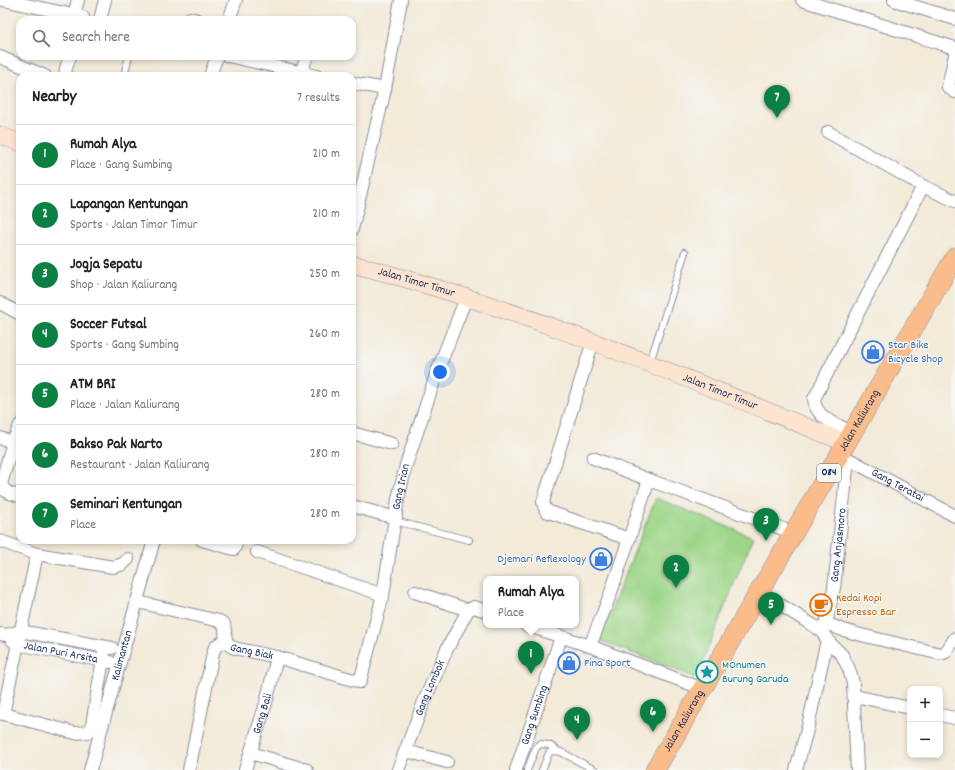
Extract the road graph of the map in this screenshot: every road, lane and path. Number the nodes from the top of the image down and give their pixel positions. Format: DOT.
graph roads {
  1 [pos="3,0"];
  2 [pos="78,0"];
  3 [pos="105,0"];
  4 [pos="236,0"];
  5 [pos="401,0"];
  6 [pos="802,0"];
  7 [pos="894,0"];
  8 [pos="74,16"];
  9 [pos="82,16"];
  10 [pos="101,16"];
  11 [pos="230,16"];
  12 [pos="955,19"];
  13 [pos="955,48"];
  14 [pos="955,55"];
  15 [pos="0,57"];
  16 [pos="69,60"];
  17 [pos="128,60"];
  18 [pos="216,60"];
  19 [pos="242,60"];
  20 [pos="306,60"];
  21 [pos="36,72"];
  22 [pos="66,72"];
  23 [pos="125,72"];
  24 [pos="211,72"];
  25 [pos="284,72"];
  26 [pos="302,72"];
  27 [pos="356,83"];
  28 [pos="385,89"];
  29 [pos="955,92"];
  30 [pos="828,132"];
  31 [pos="0,135"];
  32 [pos="16,141"];
  33 [pos="923,186"];
  34 [pos="955,201"];
  35 [pos="356,213"];
  36 [pos="685,252"];
  37 [pos="955,257"];
  38 [pos="356,265"];
  39 [pos="466,298"];
  40 [pos="0,303"];
  41 [pos="16,312"];
  42 [pos="593,341"];
  43 [pos="650,363"];
  44 [pos="356,434"];
  45 [pos="0,438"];
  46 [pos="16,444"];
  47 [pos="392,444"];
  48 [pos="16,446"];
  49 [pos="847,447"];
  50 [pos="593,458"];
  51 [pos="649,480"];
  52 [pos="16,495"];
  53 [pos="356,507"];
  54 [pos="955,516"];
  55 [pos="396,519"];
  56 [pos="794,533"];
  57 [pos="629,539"];
  58 [pos="469,540"];
  59 [pos="0,541"];
  60 [pos="153,544"];
  61 [pos="216,544"];
  62 [pos="236,544"];
  63 [pos="257,552"];
  64 [pos="37,554"];
  65 [pos="128,559"];
  66 [pos="415,592"];
  67 [pos="760,592"];
  68 [pos="384,595"];
  69 [pos="138,602"];
  70 [pos="468,610"];
  71 [pos="483,610"];
  72 [pos="535,628"];
  73 [pos="20,631"];
  74 [pos="825,631"];
  75 [pos="3,635"];
  76 [pos="561,637"];
  77 [pos="955,638"];
  78 [pos="226,641"];
  79 [pos="17,644"];
  80 [pos="590,646"];
  81 [pos="105,647"];
  82 [pos="124,649"];
  83 [pos="277,657"];
  84 [pos="104,661"];
  85 [pos="119,664"];
  86 [pos="360,682"];
  87 [pos="703,689"];
  88 [pos="855,696"];
  89 [pos="907,707"];
  90 [pos="1,714"];
  91 [pos="943,716"];
  92 [pos="955,718"];
  93 [pos="406,751"];
  94 [pos="561,752"];
  95 [pos="251,753"];
  96 [pos="448,762"];
  97 [pos="90,770"];
  98 [pos="189,770"];
  99 [pos="245,770"];
  100 [pos="307,770"];
  101 [pos="398,770"];
  102 [pos="516,770"];
  103 [pos="527,770"];
  104 [pos="542,770"];
  105 [pos="595,770"];
  106 [pos="655,770"];
  107 [pos="796,770"];
  108 [pos="857,770"];
  1 -- 8 [label="street"];
  2 -- 9 [label="street"];
  3 -- 10 [label="street"];
  4 -- 11 [label="street"];
  5 -- 28 [label="street"];
  6 -- 13 [label="street"];
  7 -- 12 [label="street"];
  14 -- 29 [label="street"];
  15 -- 21 [label="street"];
  16 -- 22 [label="street"];
  17 -- 23 [label="lane"];
  18 -- 24 [label="street"];
  19 -- 25 [label="street"];
  20 -- 26 [label="street"];
  27 -- 28 [label="street"];
  28 -- 35 [label="street"];
  30 -- 33 [label="street"];
  31 -- 32 [label="street"];
  33 -- 34 [label="street"];
  33 -- 49 [label="street, Gang Teratai"];
  36 -- 43 [label="lane"];
  37 -- 49 [label="main road, Jalan Kaliurang / 084"];
  38 -- 39 [label="street, Jalan Timor Timur"];
  39 -- 42 [label="street, Jalan Timor Timur"];
  39 -- 55 [label="street, Gang Irian"];
  40 -- 41 [label="street"];
  42 -- 43 [label="street, Jalan Timor Timur"];
  42 -- 57 [label="street"];
  43 -- 49 [label="street, Jalan Timor Timur"];
  44 -- 47 [label="street"];
  45 -- 46 [label="street"];
  48 -- 52 [label="street"];
  49 -- 54 [label="street, Gang Teratai"];
  49 -- 56 [label="main road, Jalan Kaliurang / 084"];
  49 -- 74 [label="street, Gang Anjasmoro"];
  50 -- 51 [label="street"];
  51 -- 56 [label="street"];
  51 -- 57 [label="street"];
  53 -- 55 [label="street"];
  55 -- 58 [label="lane"];
  55 -- 68 [label="street, Gang Irian"];
  56 -- 67 [label="main road, Jalan Kaliurang / 084"];
  57 -- 80 [label="street"];
  59 -- 64 [label="street"];
  60 -- 69 [label="street, Kalimantan"];
  61 -- 62 [label="street"];
  63 -- 68 [label="street"];
  64 -- 65 [label="street"];
  64 -- 73 [label="street, Jalan Puri Arsita"];
  66 -- 70 [label="street"];
  67 -- 74 [label="street"];
  67 -- 87 [label="main road, Jalan Kaliurang / 084"];
  68 -- 86 [label="street, Gang Irian"];
  69 -- 78 [label="street, Gang Biak"];
  69 -- 82 [label="street, Kalimantan"];
  70 -- 71 [label="street"];
  70 -- 93 [label="street, Gang Lombok"];
  72 -- 76 [label="street"];
  73 -- 75 [label="street, Jalan Puri Arsita"];
  73 -- 79 [label="street, Jalan Puri Arsita"];
  73 -- 81 [label="street, Jalan Puri Arsita"];
  74 -- 77 [label="street"];
  74 -- 88 [label="street"];
  74 -- 107 [label="street, Gang Anjasmoro"];
  75 -- 79 [label="street, Jalan Puri Arsita"];
  76 -- 80 [label="street"];
  76 -- 102 [label="street, Gang Sumbing"];
  78 -- 83 [label="street, Gang Biak"];
  78 -- 98 [label="street"];
  79 -- 84 [label="street, Jalan Puri Arsita"];
  79 -- 90 [label="street, Jalan Puri Arsita"];
  80 -- 87 [label="street"];
  81 -- 82 [label="street, Jalan Puri Arsita"];
  81 -- 84 [label="street, Jalan Puri Arsita"];
  82 -- 85 [label="street, Kalimantan"];
  83 -- 86 [label="street, Gang Biak"];
  83 -- 95 [label="street, Gang Bali"];
  84 -- 85 [label="street, Jalan Puri Arsita"];
  84 -- 90 [label="street, Jalan Puri Arsita"];
  85 -- 97 [label="street, Kalimantan"];
  87 -- 106 [label="main road, Jalan Kaliurang / 084"];
  88 -- 89 [label="street"];
  88 -- 108 [label="street"];
  91 -- 92 [label="street"];
  93 -- 96 [label="street"];
  93 -- 101 [label="street, Gang Lombok"];
  94 -- 103 [label="lane"];
  94 -- 104 [label="lane"];
  94 -- 105 [label="lane"];
  95 -- 99 [label="street, Gang Bali"];
  95 -- 100 [label="street"];
}
